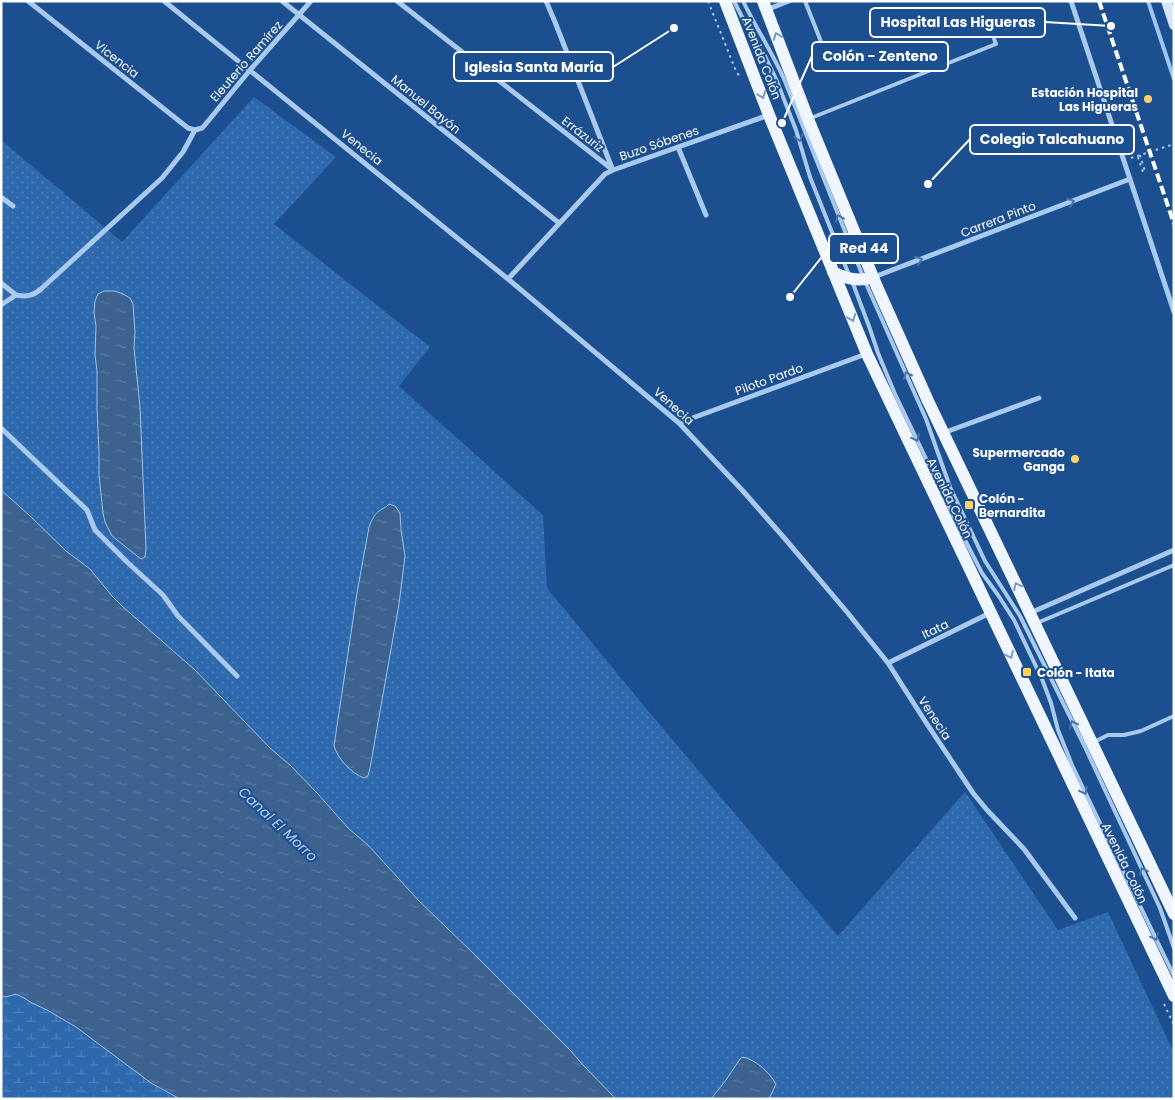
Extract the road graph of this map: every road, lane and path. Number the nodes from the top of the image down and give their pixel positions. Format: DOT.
graph roads {
  1 [pos="28,1"];
  2 [pos="164,1"];
  3 [pos="282,1"];
  4 [pos="311,1"];
  5 [pos="397,1"];
  6 [pos="546,1"];
  7 [pos="725,1"];
  8 [pos="734,1"];
  9 [pos="743,1"];
  10 [pos="789,1"];
  11 [pos="805,1"];
  12 [pos="1071,1"];
  13 [pos="1166,1"];
  14 [pos="765,6"];
  15 [pos="299,15"];
  16 [pos="987,20"];
  17 [pos="1174,25"];
  18 [pos="829,62"];
  19 [pos="250,70"];
  20 [pos="770,115"];
  21 [pos="808,119"];
  22 [pos="195,130"];
  23 [pos="1174,144"];
  24 [pos="678,147"];
  25 [pos="1140,155"];
  26 [pos="613,170"];
  27 [pos="1130,179"];
  28 [pos="1,196"];
  29 [pos="13,206"];
  30 [pos="706,215"];
  31 [pos="559,223"];
  32 [pos="833,272"];
  33 [pos="863,278"];
  34 [pos="508,279"];
  35 [pos="1,283"];
  36 [pos="16,295"];
  37 [pos="1,305"];
  38 [pos="1174,312"];
  39 [pos="867,354"];
  40 [pos="1039,398"];
  41 [pos="679,423"];
  42 [pos="1,428"];
  43 [pos="943,433"];
  44 [pos="1174,550"];
  45 [pos="1174,565"];
  46 [pos="990,613"];
  47 [pos="1033,618"];
  48 [pos="888,662"];
  49 [pos="237,676"];
  50 [pos="1174,716"];
  51 [pos="1092,742"];
  52 [pos="1174,914"];
  53 [pos="1076,918"];
  54 [pos="1174,948"];
  55 [pos="1174,976"];
  56 [pos="1174,996"];
  1 -- 22 [label="street, Vicencia"];
  2 -- 19 [label="street, Venecia"];
  3 -- 15 [label="street, Manuel Bayón"];
  4 -- 15 [label="street, Eleuterio Ramírez"];
  5 -- 26 [label="street, Errázuriz"];
  6 -- 26 [label="street, Errázuriz"];
  7 -- 20 [label="main road, Avenida Colón, one-way"];
  8 -- 33 [label="lane, one-way"];
  33 -- 9 [label="lane, one-way"];
  10 -- 14 [label="street"];
  11 -- 18 [label="lane"];
  12 -- 27 [label="street"];
  13 -- 17 [label="street"];
  21 -- 14 [label="main road, Avenida Colón, one-way"];
  15 -- 19 [label="street, Eleuterio Ramírez"];
  15 -- 31 [label="street, Manuel Bayón"];
  16 -- 21 [label="lane"];
  19 -- 22 [label="street, Eleuterio Ramírez"];
  19 -- 34 [label="street, Venecia"];
  20 -- 24 [label="street, Buzo Sóbenes"];
  20 -- 32 [label="main road, Avenida Colón"];
  21 -- 33 [label="main road, Avenida Colón"];
  22 -- 36 [label="street"];
  23 -- 25 [label="path"];
  24 -- 26 [label="street, Buzo Sóbenes"];
  24 -- 30 [label="street"];
  25 -- 25 [label="path"];
  26 -- 31 [label="street, Buzo Sóbenes"];
  33 -- 27 [label="street, Carrera Pinto, one-way"];
  27 -- 38 [label="street"];
  28 -- 29 [label="street"];
  31 -- 34 [label="street, Buzo Sóbenes"];
  32 -- 33 [label="main road"];
  32 -- 39 [label="main road, Avenida Colón, one-way"];
  33 -- 43 [label="main road, Avenida Colón"];
  54 -- 33 [label="lane, one-way"];
  33 -- 55 [label="lane, one-way"];
  34 -- 41 [label="street, Venecia"];
  35 -- 36 [label="street"];
  36 -- 37 [label="street"];
  39 -- 41 [label="street, Piloto Pardo"];
  39 -- 46 [label="main road, Avenida Colón"];
  40 -- 43 [label="street"];
  41 -- 48 [label="street, Venecia"];
  42 -- 49 [label="street"];
  47 -- 43 [label="main road, Avenida Colón, one-way"];
  44 -- 47 [label="street"];
  45 -- 47 [label="lane"];
  46 -- 48 [label="street, Itata"];
  46 -- 56 [label="main road, Avenida Colón, one-way"];
  47 -- 51 [label="main road, Avenida Colón"];
  48 -- 53 [label="street, Venecia"];
  50 -- 51 [label="lane"];
  51 -- 52 [label="main road, Avenida Colón"];
}
